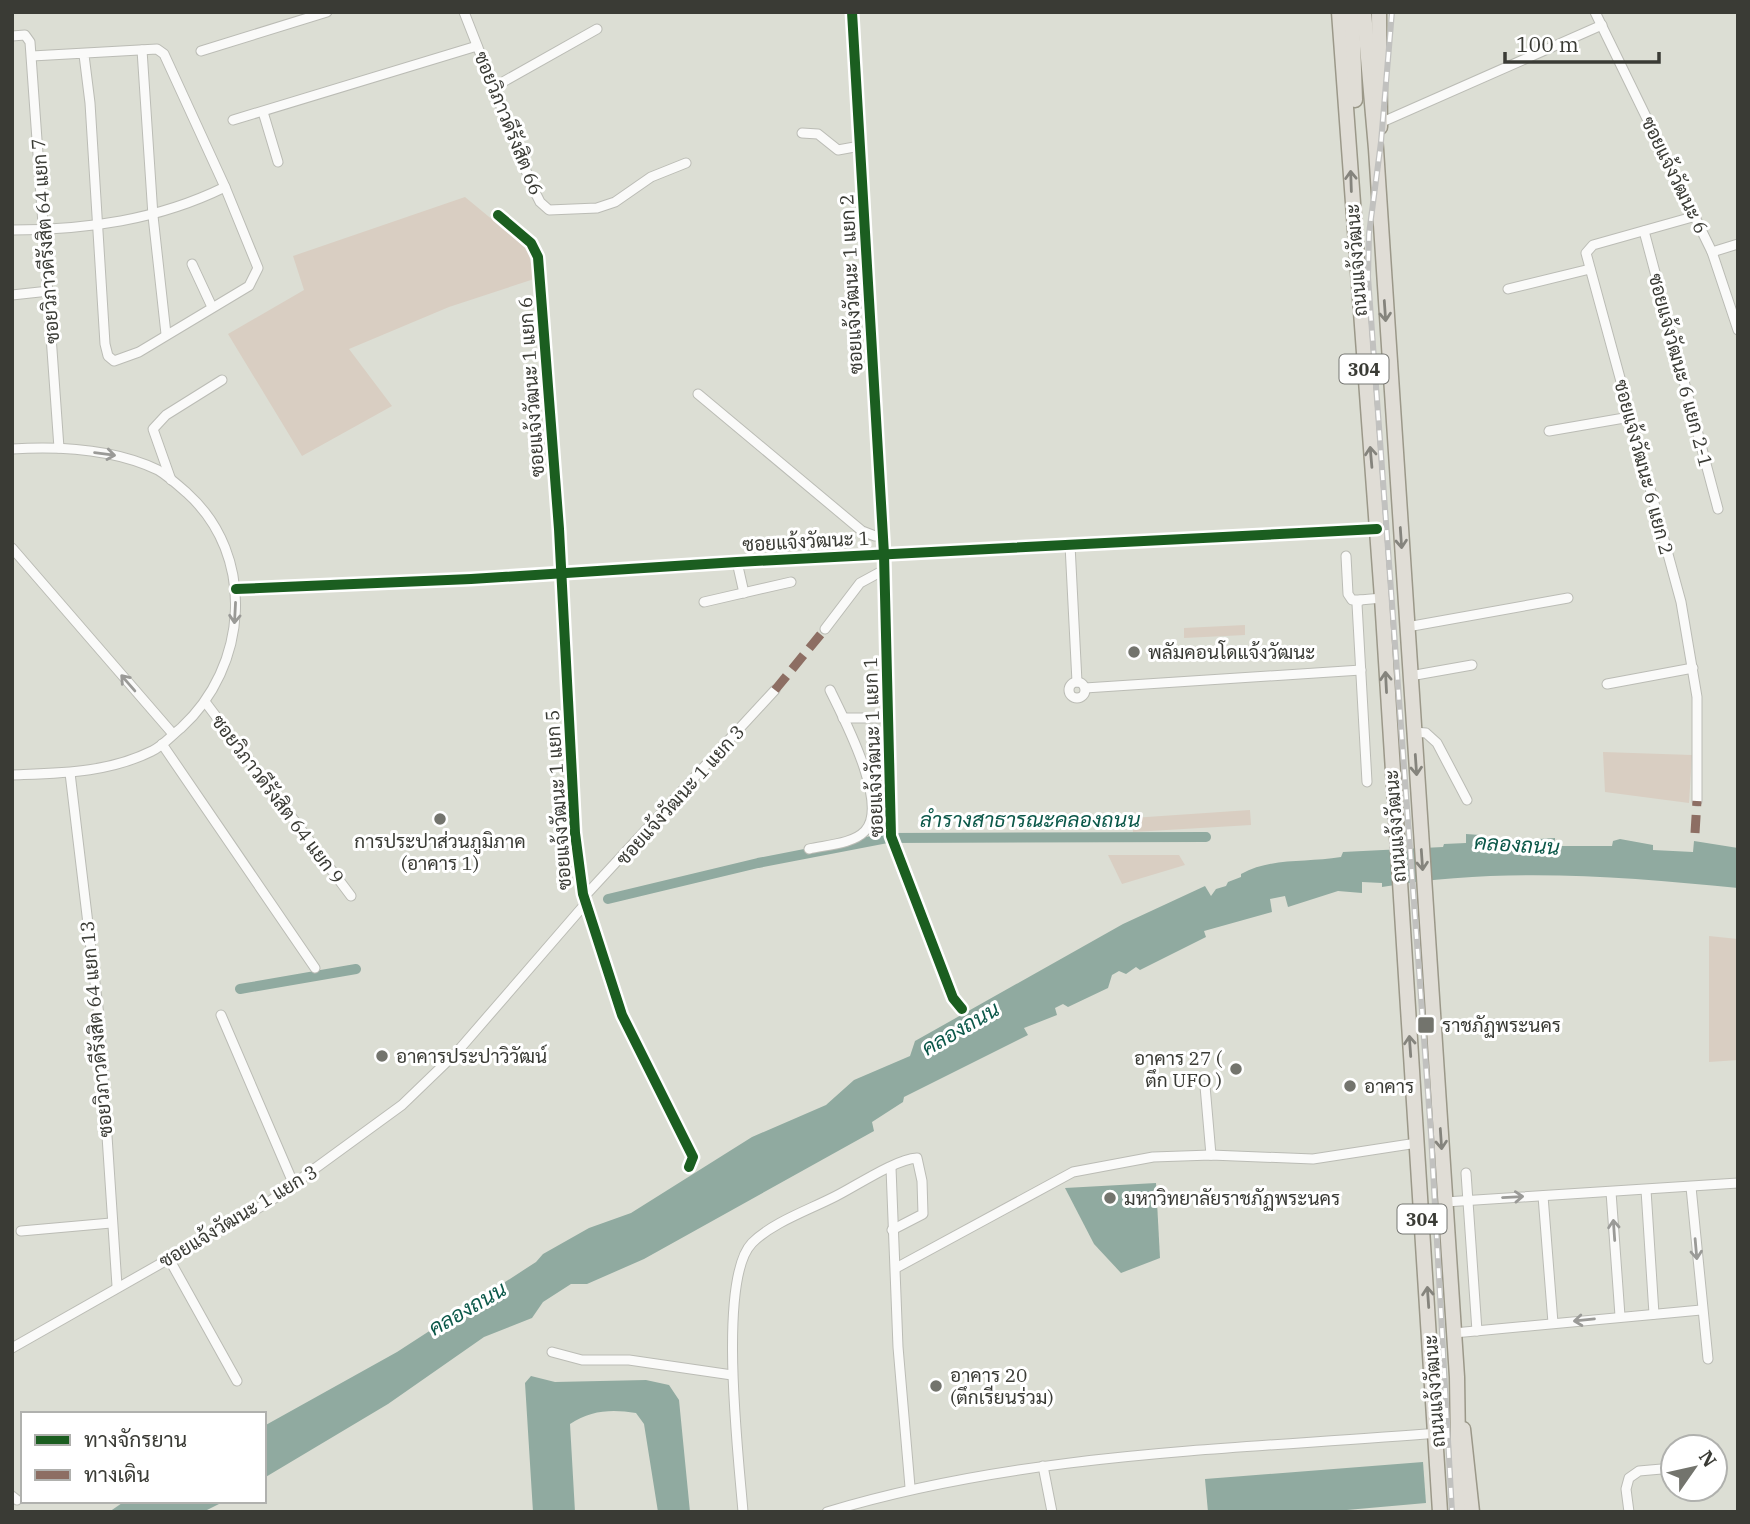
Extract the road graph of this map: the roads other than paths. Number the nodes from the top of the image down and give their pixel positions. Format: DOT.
graph roads {
  1 [pos="327,12"];
  2 [pos="464,12"];
  3 [pos="852,12"];
  4 [pos="1379,12"];
  5 [pos="1595,12"];
  6 [pos="1354,13"];
  7 [pos="1602,25"];
  8 [pos="597,29"];
  9 [pos="12,36"];
  10 [pos="477,46"];
  11 [pos="142,50"];
  12 [pos="201,51"];
  13 [pos="84,55"];
  14 [pos="32,56"];
  15 [pos="494,87"];
  16 [pos="263,111"];
  17 [pos="233,120"];
  18 [pos="1380,123"];
  19 [pos="802,133"];
  20 [pos="860,146"];
  21 [pos="1377,149"];
  22 [pos="278,162"];
  23 [pos="686,163"];
  24 [pos="225,187"];
  25 [pos="498,215"];
  26 [pos="153,216"];
  27 [pos="1696,216"];
  28 [pos="97,225"];
  29 [pos="12,230"];
  30 [pos="44,230"];
  31 [pos="1644,231"];
  32 [pos="1738,244"];
  33 [pos="1712,252"];
  34 [pos="192,264"];
  35 [pos="1590,269"];
  36 [pos="1508,289"];
  37 [pos="49,291"];
  38 [pos="12,295"];
  39 [pos="212,307"];
  40 [pos="1738,330"];
  41 [pos="166,334"];
  42 [pos="222,380"];
  43 [pos="698,394"];
  44 [pos="1630,417"];
  45 [pos="1549,431"];
  46 [pos="60,448"];
  47 [pos="12,449"];
  48 [pos="171,480"];
  49 [pos="1718,509"];
  50 [pos="1377,529"];
  51 [pos="883,536"];
  52 [pos="1069,545"];
  53 [pos="12,548"];
  54 [pos="884,554"];
  55 [pos="1346,556"];
  56 [pos="737,562"];
  57 [pos="884,570"];
  58 [pos="561,574"];
  59 [pos="791,582"];
  60 [pos="236,589"];
  61 [pos="744,593"];
  62 [pos="1382,598"];
  63 [pos="1568,598"];
  64 [pos="1363,600"];
  65 [pos="705,602"];
  66 [pos="1407,627"];
  67 [pos="825,629"];
  68 [pos="1472,665"];
  69 [pos="1693,668"];
  70 [pos="1361,670"];
  71 [pos="1410,676"];
  72 [pos="1607,684"];
  73 [pos="775,690"];
  74 [pos="830,690"];
  75 [pos="206,703"];
  76 [pos="843,718"];
  77 [pos="889,718"];
  78 [pos="1414,732"];
  79 [pos="173,734"];
  80 [pos="162,744"];
  81 [pos="70,773"];
  82 [pos="12,775"];
  83 [pos="1367,782"];
  84 [pos="1467,800"];
  85 [pos="1697,801"];
  86 [pos="809,849"];
  87 [pos="351,896"];
  88 [pos="584,901"];
  89 [pos="314,968"];
  90 [pos="962,1009"];
  91 [pos="221,1015"];
  92 [pos="1205,1086"];
  93 [pos="1417,1143"];
  94 [pos="1210,1155"];
  95 [pos="689,1167"];
  96 [pos="891,1168"];
  97 [pos="1466,1173"];
  98 [pos="1738,1183"];
  99 [pos="294,1185"];
  100 [pos="1691,1187"];
  101 [pos="1646,1189"];
  102 [pos="1611,1192"];
  103 [pos="1543,1196"];
  104 [pos="1468,1200"];
  105 [pos="1445,1202"];
  106 [pos="111,1223"];
  107 [pos="892,1230"];
  108 [pos="21,1231"];
  109 [pos="168,1258"];
  110 [pos="896,1268"];
  111 [pos="117,1286"];
  112 [pos="1701,1310"];
  113 [pos="1654,1314"];
  114 [pos="1620,1316"];
  115 [pos="1553,1323"];
  116 [pos="1477,1331"];
  117 [pos="1454,1333"];
  118 [pos="12,1348"];
  119 [pos="552,1352"];
  120 [pos="1708,1359"];
  121 [pos="732,1376"];
  122 [pos="236,1381"];
  123 [pos="1458,1407"];
  124 [pos="1437,1433"];
  125 [pos="1043,1466"];
  126 [pos="1659,1469"];
  127 [pos="910,1488"];
  128 [pos="854,1508"];
  129 [pos="743,1512"];
  130 [pos="827,1512"];
  131 [pos="1052,1512"];
  132 [pos="1440,1512"];
  133 [pos="1459,1512"];
  134 [pos="1472,1512"];
  135 [pos="1629,1512"];
  1 -- 12 [label="street"];
  2 -- 10 [label="street, ซอยวิภาวดีรังสิต 66"];
  3 -- 20 [label="street, ซอยแจ้งวัฒนะ 1 แยก 2"];
  4 -- 18 [label="main road, ถนนแจ้งวัฒนะ"];
  5 -- 7 [label="street, ซอยแจ้งวัฒนะ 6"];
  6 -- 21 [label="main road, ถนนแจ้งวัฒนะ / 304"];
  50 -- 6 [label="main road, ถนนแจ้งวัฒนะ / 304, one-way"];
  7 -- 18 [label="street"];
  7 -- 27 [label="street, ซอยแจ้งวัฒนะ 6"];
  8 -- 15 [label="street"];
  9 -- 14 [label="street, ซอยวิภาวดีรังสิต 64 แยก 7"];
  10 -- 15 [label="street, ซอยวิภาวดีรังสิต 66"];
  10 -- 16 [label="street"];
  11 -- 13 [label="street"];
  11 -- 24 [label="street"];
  11 -- 26 [label="street"];
  13 -- 14 [label="street"];
  13 -- 28 [label="street"];
  14 -- 30 [label="street, ซอยวิภาวดีรังสิต 64 แยก 7"];
  15 -- 23 [label="street, ซอยวิภาวดีรังสิต 66"];
  16 -- 17 [label="street"];
  16 -- 22 [label="street"];
  18 -- 21 [label="main road, ถนนแจ้งวัฒนะ"];
  19 -- 20 [label="street"];
  20 -- 51 [label="street, ซอยแจ้งวัฒนะ 1 แยก 2"];
  21 -- 66 [label="main road, ถนนแจ้งวัฒนะ / 304, one-way"];
  24 -- 26 [label="street"];
  24 -- 39 [label="street"];
  25 -- 58 [label="street, ซอยแจ้งวัฒนะ 1 แยก 6"];
  26 -- 28 [label="street"];
  26 -- 41 [label="street"];
  27 -- 31 [label="street"];
  27 -- 33 [label="street, ซอยแจ้งวัฒนะ 6"];
  28 -- 30 [label="street"];
  28 -- 41 [label="street"];
  29 -- 30 [label="street"];
  30 -- 37 [label="street, ซอยวิภาวดีรังสิต 64 แยก 7"];
  31 -- 35 [label="street"];
  31 -- 49 [label="street, ซอยแจ้งวัฒนะ 6 แยก 2-1"];
  32 -- 33 [label="street"];
  33 -- 40 [label="street, ซอยแจ้งวัฒนะ 6"];
  34 -- 39 [label="street"];
  35 -- 36 [label="street"];
  35 -- 44 [label="street, ซอยแจ้งวัฒนะ 6 แยก 2"];
  37 -- 38 [label="street"];
  37 -- 46 [label="street, ซอยวิภาวดีรังสิต 64 แยก 7"];
  39 -- 41 [label="street"];
  42 -- 48 [label="street"];
  43 -- 51 [label="street"];
  44 -- 45 [label="street"];
  44 -- 69 [label="street, ซอยแจ้งวัฒนะ 6 แยก 2"];
  46 -- 47 [label="street"];
  46 -- 48 [label="street, one-way"];
  48 -- 60 [label="street"];
  50 -- 52 [label="street, ซอยแจ้งวัฒนะ 1"];
  50 -- 62 [label="main road, ถนนแจ้งวัฒนะ / 304"];
  51 -- 54 [label="street, ซอยแจ้งวัฒนะ 1 แยก 2"];
  52 -- 54 [label="street, ซอยแจ้งวัฒนะ 1"];
  52 -- 70 [label="street"];
  79 -- 53 [label="street, one-way"];
  54 -- 56 [label="street, ซอยแจ้งวัฒนะ 1"];
  54 -- 57 [label="street, ซอยแจ้งวัฒนะ 1 แยก 1"];
  55 -- 64 [label="street"];
  56 -- 58 [label="street, ซอยแจ้งวัฒนะ 1"];
  56 -- 61 [label="street"];
  57 -- 67 [label="street"];
  57 -- 77 [label="street, ซอยแจ้งวัฒนะ 1 แยก 1"];
  58 -- 60 [label="street, ซอยแจ้งวัฒนะ 1"];
  58 -- 88 [label="street, ซอยแจ้งวัฒนะ 1 แยก 5"];
  59 -- 61 [label="street"];
  60 -- 75 [label="street, one-way"];
  61 -- 65 [label="street"];
  62 -- 64 [label="street"];
  93 -- 62 [label="main road, ถนนแจ้งวัฒนะ / 304, one-way"];
  63 -- 66 [label="street"];
  64 -- 70 [label="street"];
  66 -- 71 [label="main road, ถนนแจ้งวัฒนะ / 304"];
  68 -- 71 [label="street"];
  69 -- 72 [label="street"];
  69 -- 85 [label="street, ซอยแจ้งวัฒนะ 6 แยก 2"];
  70 -- 83 [label="street"];
  71 -- 78 [label="main road, ถนนแจ้งวัฒนะ / 304"];
  73 -- 88 [label="street, ซอยแจ้งวัฒนะ 1 แยก 3"];
  74 -- 76 [label="street"];
  75 -- 79 [label="street"];
  75 -- 87 [label="street, ซอยวิภาวดีรังสิต 64 แยก 9"];
  76 -- 77 [label="street"];
  76 -- 86 [label="street"];
  77 -- 90 [label="street, ซอยแจ้งวัฒนะ 1 แยก 1"];
  78 -- 84 [label="street"];
  78 -- 105 [label="main road, ถนนแจ้งวัฒนะ / 304, one-way"];
  79 -- 80 [label="street"];
  80 -- 81 [label="street"];
  80 -- 89 [label="street"];
  81 -- 82 [label="street"];
  81 -- 106 [label="street, ซอยวิภาวดีรังสิต 64 แยก 13"];
  88 -- 95 [label="street, ซอยแจ้งวัฒนะ 1 แยก 5"];
  88 -- 99 [label="street, ซอยแจ้งวัฒนะ 1 แยก 3"];
  91 -- 99 [label="street"];
  92 -- 94 [label="street"];
  93 -- 94 [label="street"];
  124 -- 93 [label="main road, ถนนแจ้งวัฒนะ / 304, one-way"];
  94 -- 110 [label="street"];
  96 -- 107 [label="street"];
  96 -- 107 [label="street"];
  96 -- 121 [label="street"];
  97 -- 104 [label="street"];
  98 -- 100 [label="street"];
  99 -- 109 [label="street, ซอยแจ้งวัฒนะ 1 แยก 3"];
  100 -- 101 [label="street"];
  100 -- 112 [label="street, one-way"];
  101 -- 102 [label="street"];
  101 -- 113 [label="street"];
  102 -- 103 [label="street"];
  114 -- 102 [label="street, one-way"];
  104 -- 103 [label="street, one-way"];
  103 -- 115 [label="street"];
  104 -- 105 [label="street"];
  104 -- 116 [label="street"];
  105 -- 117 [label="main road, ถนนแจ้งวัฒนะ / 304"];
  106 -- 108 [label="street"];
  106 -- 111 [label="street, ซอยวิภาวดีรังสิต 64 แยก 13"];
  107 -- 110 [label="street"];
  109 -- 111 [label="street, ซอยแจ้งวัฒนะ 1 แยก 3"];
  109 -- 122 [label="street"];
  110 -- 127 [label="street"];
  111 -- 118 [label="street, ซอยแจ้งวัฒนะ 1 แยก 3"];
  112 -- 113 [label="street"];
  112 -- 120 [label="street"];
  113 -- 114 [label="street"];
  114 -- 115 [label="street, one-way"];
  115 -- 116 [label="street"];
  116 -- 117 [label="street"];
  117 -- 123 [label="main road, ถนนแจ้งวัฒนะ / 304"];
  119 -- 121 [label="street"];
  121 -- 129 [label="street"];
  123 -- 133 [label="main road, ถนนแจ้งวัฒนะ / 304"];
  123 -- 134 [label="main road, ถนนแจ้งวัฒนะ / 304"];
  124 -- 125 [label="street"];
  124 -- 132 [label="main road, ถนนแจ้งวัฒนะ / 304"];
  125 -- 127 [label="street"];
  125 -- 131 [label="street"];
  126 -- 135 [label="street"];
  127 -- 128 [label="street"];
  128 -- 130 [label="street"];
}
